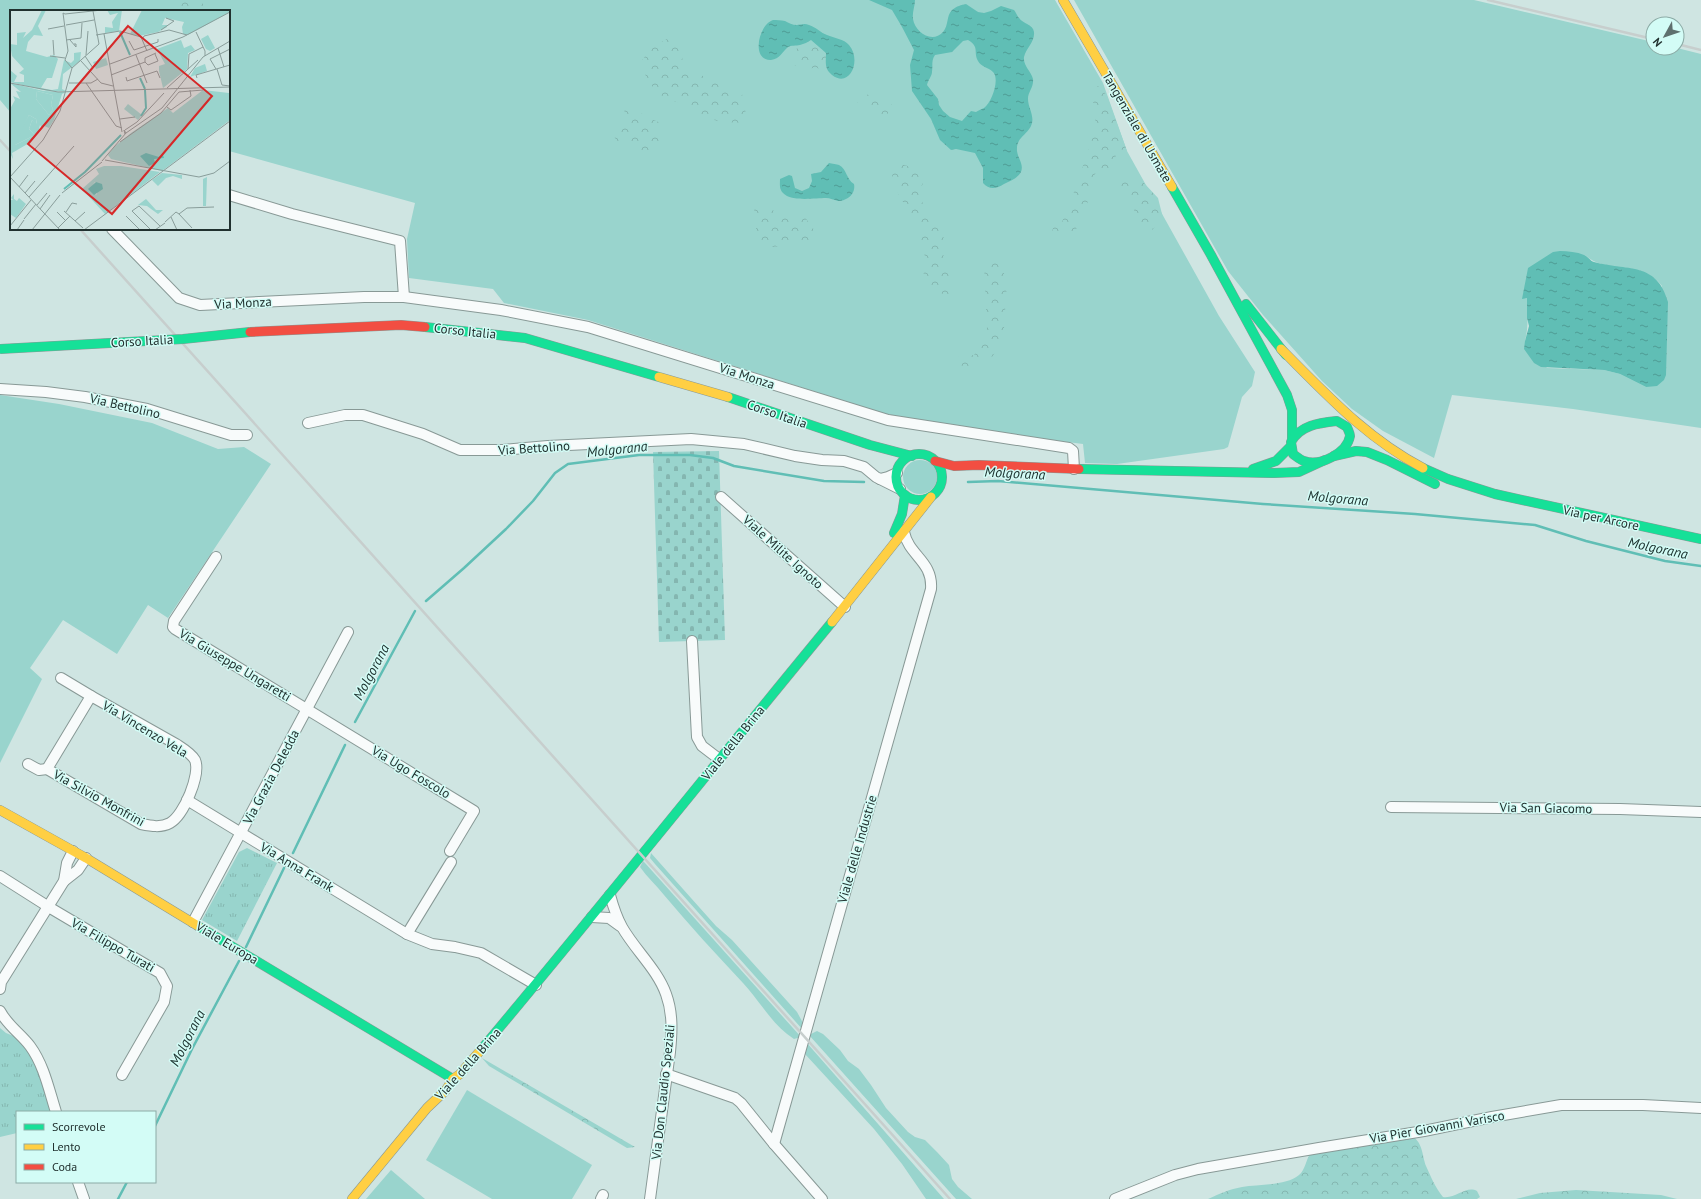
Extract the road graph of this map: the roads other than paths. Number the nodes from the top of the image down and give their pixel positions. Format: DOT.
graph roads {
  1 [pos="1063,0"];
  2 [pos="230,195"];
  3 [pos="113,230"];
  4 [pos="1211,255"];
  5 [pos="404,296"];
  6 [pos="1281,348"];
  7 [pos="0,349"];
  8 [pos="0,390"];
  9 [pos="1342,422"];
  10 [pos="308,423"];
  11 [pos="1349,429"];
  12 [pos="248,435"];
  13 [pos="1292,442"];
  14 [pos="870,445"];
  15 [pos="912,456"];
  16 [pos="1329,458"];
  17 [pos="935,461"];
  18 [pos="1414,463"];
  19 [pos="979,465"];
  20 [pos="1074,469"];
  21 [pos="898,470"];
  22 [pos="1239,473"];
  23 [pos="880,479"];
  24 [pos="940,488"];
  25 [pos="903,492"];
  26 [pos="721,496"];
  27 [pos="931,497"];
  28 [pos="1502,497"];
  29 [pos="901,528"];
  30 [pos="1701,539"];
  31 [pos="896,543"];
  32 [pos="216,556"];
  33 [pos="919,557"];
  34 [pos="875,569"];
  35 [pos="845,607"];
  36 [pos="348,632"];
  37 [pos="692,641"];
  38 [pos="62,678"];
  39 [pos="90,696"];
  40 [pos="307,708"];
  41 [pos="719,760"];
  42 [pos="28,764"];
  43 [pos="46,769"];
  44 [pos="186,800"];
  45 [pos="1391,807"];
  46 [pos="0,810"];
  47 [pos="1701,812"];
  48 [pos="240,833"];
  49 [pos="73,851"];
  50 [pos="450,851"];
  51 [pos="86,858"];
  52 [pos="451,862"];
  53 [pos="0,876"];
  54 [pos="64,881"];
  55 [pos="610,895"];
  56 [pos="48,907"];
  57 [pos="592,917"];
  58 [pos="193,922"];
  59 [pos="622,927"];
  60 [pos="408,934"];
  61 [pos="0,985"];
  62 [pos="536,985"];
  63 [pos="3,1016"];
  64 [pos="666,1074"];
  65 [pos="122,1075"];
  66 [pos="453,1079"];
  67 [pos="1701,1108"];
  68 [pos="56,1111"];
  69 [pos="774,1144"];
  70 [pos="78,1183"];
  71 [pos="84,1199"];
  72 [pos="352,1199"];
  73 [pos="650,1199"];
  74 [pos="822,1199"];
  75 [pos="1116,1199"];
  1 -- 4 [label="main road, Tangenziale di Usmate"];
  2 -- 5 [label="street"];
  3 -- 5 [label="street, Via Monza"];
  4 -- 6 [label="main road"];
  4 -- 13 [label="main road"];
  5 -- 20 [label="street, Via Monza"];
  6 -- 9 [label="main road"];
  6 -- 18 [label="main road"];
  7 -- 14 [label="main road, Corso Italia, bridge"];
  8 -- 12 [label="street, Via Bettolino"];
  9 -- 11 [label="main road"];
  9 -- 13 [label="main road"];
  10 -- 23 [label="street, Via Bettolino"];
  11 -- 16 [label="main road"];
  11 -- 18 [label="main road"];
  13 -- 16 [label="main road"];
  13 -- 22 [label="main road"];
  14 -- 15 [label="main road, Corso Italia"];
  14 -- 21 [label="main road"];
  15 -- 17 [label="main road"];
  15 -- 21 [label="main road"];
  16 -- 22 [label="main road"];
  16 -- 28 [label="main road"];
  17 -- 19 [label="main road"];
  17 -- 24 [label="main road"];
  18 -- 28 [label="main road"];
  19 -- 20 [label="main road"];
  19 -- 24 [label="main road"];
  20 -- 22 [label="main road"];
  21 -- 23 [label="street"];
  21 -- 25 [label="main road"];
  23 -- 25 [label="street, Via Bettolino"];
  24 -- 27 [label="main road"];
  25 -- 27 [label="main road"];
  25 -- 29 [label="main road, Viale della Brina"];
  26 -- 35 [label="street, Viale Milite Ignoto"];
  27 -- 29 [label="main road, Viale della Brina"];
  28 -- 30 [label="main road, Via per Arcore"];
  29 -- 31 [label="street"];
  29 -- 33 [label="street, Viale delle Industrie"];
  29 -- 34 [label="main road, Viale della Brina"];
  31 -- 33 [label="street, Viale delle Industrie"];
  31 -- 34 [label="main road, Viale della Brina"];
  32 -- 40 [label="street, Via Giuseppe Ungaretti"];
  33 -- 69 [label="street, Viale delle Industrie"];
  34 -- 35 [label="main road, Viale della Brina"];
  35 -- 41 [label="main road, Viale della Brina"];
  36 -- 40 [label="street, Via Grazia Deledda"];
  37 -- 41 [label="street"];
  38 -- 39 [label="street"];
  39 -- 43 [label="street, Via Vincenzo Vela"];
  39 -- 44 [label="street, Via Vincenzo Vela"];
  40 -- 48 [label="street, Via Grazia Deledda"];
  40 -- 50 [label="street, Via Ugo Foscolo"];
  41 -- 55 [label="main road, Viale della Brina"];
  42 -- 43 [label="street, Via Silvio Monfrini"];
  43 -- 44 [label="street, Via Silvio Monfrini"];
  44 -- 48 [label="street, Via Anna Frank"];
  45 -- 47 [label="street, Via San Giacomo"];
  46 -- 49 [label="main road, Viale Europa"];
  48 -- 58 [label="street, Via Grazia Deledda"];
  48 -- 60 [label="street, Via Anna Frank"];
  49 -- 51 [label="main road, Viale Europa"];
  49 -- 54 [label="street"];
  51 -- 54 [label="street"];
  51 -- 58 [label="main road, Viale Europa"];
  52 -- 60 [label="street"];
  53 -- 56 [label="street, Via Filippo Turati"];
  54 -- 56 [label="street"];
  55 -- 57 [label="main road, Viale della Brina"];
  55 -- 59 [label="street, Via Don Claudio Speziali"];
  56 -- 61 [label="street"];
  56 -- 65 [label="street, Via Filippo Turati"];
  57 -- 59 [label="street, Via Don Claudio Speziali"];
  57 -- 62 [label="main road, Viale della Brina"];
  58 -- 66 [label="main road, Viale Europa"];
  59 -- 64 [label="street, Via Don Claudio Speziali"];
  60 -- 62 [label="street, Via Anna Frank"];
  62 -- 66 [label="main road, Viale della Brina"];
  63 -- 68 [label="street"];
  64 -- 69 [label="street"];
  64 -- 73 [label="street, Via Don Claudio Speziali"];
  66 -- 72 [label="main road, Viale della Brina"];
  67 -- 75 [label="street, Via Pier Giovanni Varisco"];
  69 -- 74 [label="street"];
  70 -- 71 [label="street"];
}
